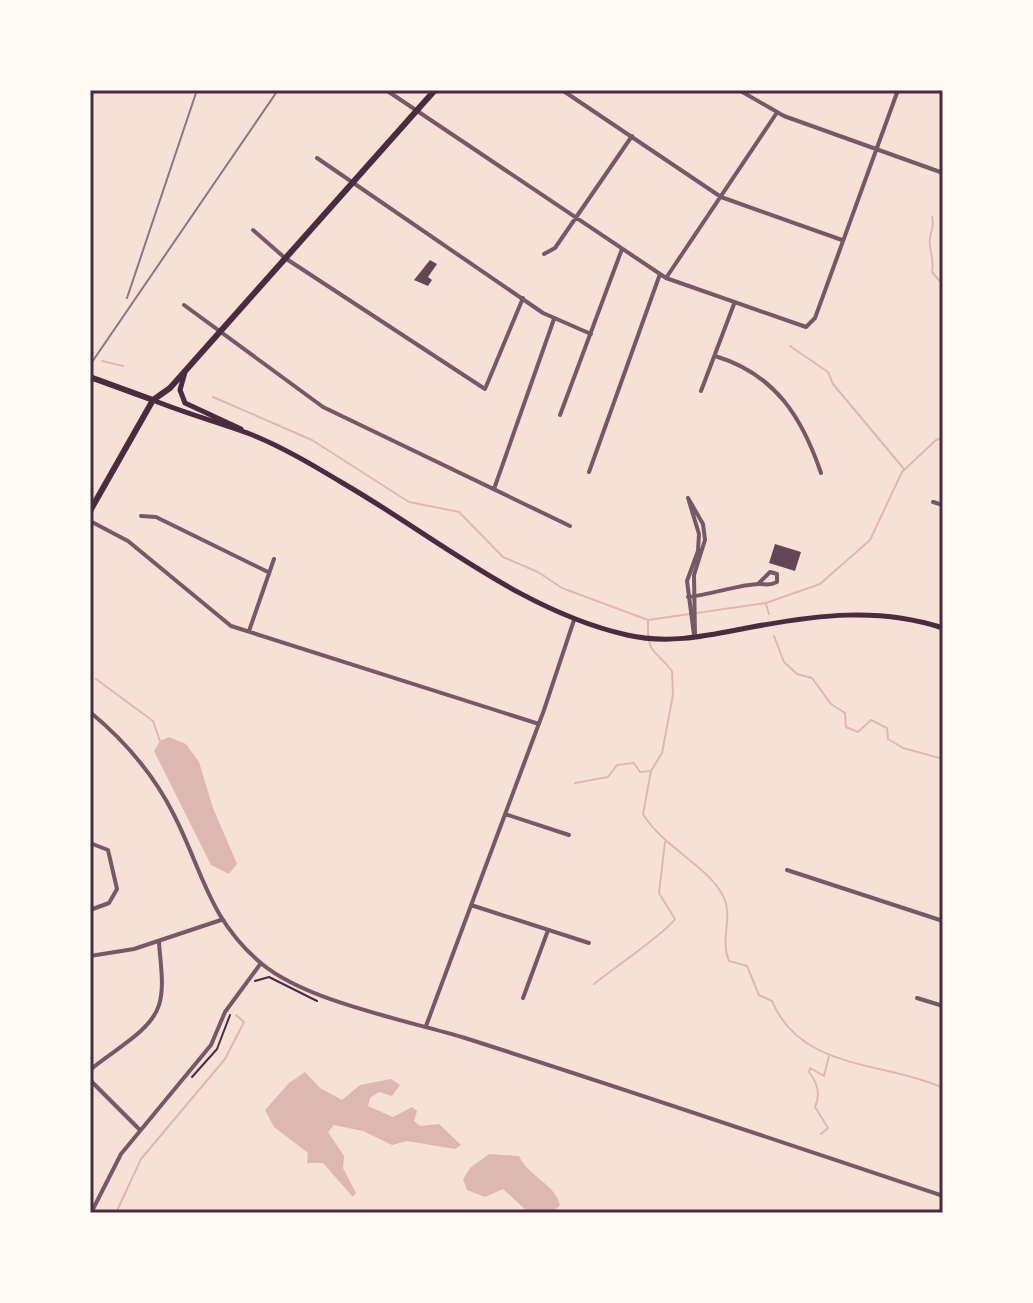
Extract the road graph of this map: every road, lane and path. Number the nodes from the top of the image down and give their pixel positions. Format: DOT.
graph roads {
  1 [pos="386,90"];
  2 [pos="435,90"];
  3 [pos="562,90"];
  4 [pos="739,90"];
  5 [pos="898,90"];
  6 [pos="417,111"];
  7 [pos="777,113"];
  8 [pos="632,136"];
  9 [pos="876,148"];
  10 [pos="317,158"];
  11 [pos="943,173"];
  12 [pos="352,183"];
  13 [pos="721,197"];
  14 [pos="576,217"];
  15 [pos="253,230"];
  16 [pos="842,240"];
  17 [pos="622,248"];
  18 [pos="544,254"];
  19 [pos="285,258"];
  20 [pos="660,274"];
  21 [pos="666,278"];
  22 [pos="523,298"];
  23 [pos="734,303"];
  24 [pos="184,305"];
  25 [pos="554,319"];
  26 [pos="220,331"];
  27 [pos="591,334"];
  28 [pos="715,356"];
  29 [pos="186,369"];
  30 [pos="90,377"];
  31 [pos="701,391"];
  32 [pos="153,400"];
  33 [pos="560,415"];
  34 [pos="252,435"];
  35 [pos="589,472"];
  36 [pos="821,473"];
  37 [pos="494,489"];
  38 [pos="933,502"];
  39 [pos="943,505"];
  40 [pos="90,511"];
  41 [pos="141,516"];
  42 [pos="90,521"];
  43 [pos="570,526"];
  44 [pos="274,559"];
  45 [pos="268,572"];
  46 [pos="758,584"];
  47 [pos="688,597"];
  48 [pos="695,597"];
  49 [pos="574,620"];
  50 [pos="943,628"];
  51 [pos="249,631"];
  52 [pos="695,638"];
  53 [pos="90,712"];
  54 [pos="539,724"];
  55 [pos="505,814"];
  56 [pos="569,835"];
  57 [pos="90,843"];
  58 [pos="787,870"];
  59 [pos="471,905"];
  60 [pos="90,910"];
  61 [pos="221,920"];
  62 [pos="943,921"];
  63 [pos="548,932"];
  64 [pos="159,942"];
  65 [pos="589,943"];
  66 [pos="90,956"];
  67 [pos="261,963"];
  68 [pos="254,981"];
  69 [pos="523,998"];
  70 [pos="917,998"];
  71 [pos="323,1002"];
  72 [pos="943,1006"];
  73 [pos="426,1026"];
  74 [pos="90,1070"];
  75 [pos="90,1080"];
  76 [pos="139,1129"];
  77 [pos="90,1196"];
  78 [pos="943,1196"];
  79 [pos="97,1198"];
  80 [pos="91,1213"];
  1 -- 6 [label="street"];
  2 -- 6 [label="main road"];
  3 -- 8 [label="street"];
  4 -- 7 [label="street"];
  5 -- 9 [label="street"];
  6 -- 12 [label="main road"];
  6 -- 14 [label="street"];
  7 -- 9 [label="street"];
  7 -- 13 [label="street"];
  8 -- 13 [label="street"];
  8 -- 14 [label="street"];
  9 -- 11 [label="street"];
  9 -- 16 [label="street"];
  10 -- 12 [label="street"];
  12 -- 19 [label="main road"];
  12 -- 22 [label="street"];
  13 -- 16 [label="street"];
  13 -- 21 [label="street"];
  14 -- 17 [label="street"];
  14 -- 18 [label="street"];
  15 -- 19 [label="street"];
  16 -- 23 [label="street"];
  17 -- 20 [label="street"];
  17 -- 27 [label="street"];
  19 -- 22 [label="street"];
  19 -- 26 [label="main road"];
  20 -- 21 [label="street"];
  20 -- 35 [label="street"];
  21 -- 23 [label="street"];
  22 -- 25 [label="street"];
  23 -- 28 [label="street"];
  24 -- 26 [label="street"];
  25 -- 27 [label="street"];
  25 -- 37 [label="street"];
  26 -- 29 [label="main road"];
  26 -- 37 [label="street"];
  27 -- 33 [label="street"];
  28 -- 31 [label="street"];
  28 -- 36 [label="street"];
  29 -- 32 [label="main road"];
  29 -- 34 [label="main road"];
  30 -- 32 [label="main road"];
  32 -- 34 [label="main road"];
  32 -- 40 [label="main road"];
  34 -- 49 [label="main road"];
  37 -- 43 [label="street"];
  38 -- 39 [label="street"];
  41 -- 45 [label="street"];
  42 -- 51 [label="street"];
  44 -- 45 [label="street"];
  45 -- 51 [label="street"];
  46 -- 46 [label="street"];
  46 -- 48 [label="street"];
  47 -- 48 [label="street"];
  47 -- 48 [label="street"];
  47 -- 52 [label="street"];
  48 -- 52 [label="street"];
  49 -- 52 [label="main road"];
  49 -- 54 [label="street"];
  50 -- 52 [label="main road"];
  51 -- 54 [label="street"];
  53 -- 61 [label="street"];
  54 -- 55 [label="street"];
  55 -- 56 [label="street"];
  55 -- 59 [label="street"];
  57 -- 60 [label="street"];
  58 -- 62 [label="street"];
  59 -- 63 [label="street"];
  59 -- 73 [label="street"];
  61 -- 64 [label="street"];
  61 -- 67 [label="street"];
  63 -- 65 [label="street"];
  63 -- 69 [label="street"];
  64 -- 66 [label="street"];
  64 -- 74 [label="street"];
  67 -- 73 [label="street"];
  67 -- 76 [label="street"];
  68 -- 71 [label="path"];
  70 -- 72 [label="street"];
  73 -- 78 [label="street"];
  75 -- 76 [label="street"];
  76 -- 79 [label="street"];
  77 -- 79 [label="street"];
  79 -- 80 [label="street"];
}
